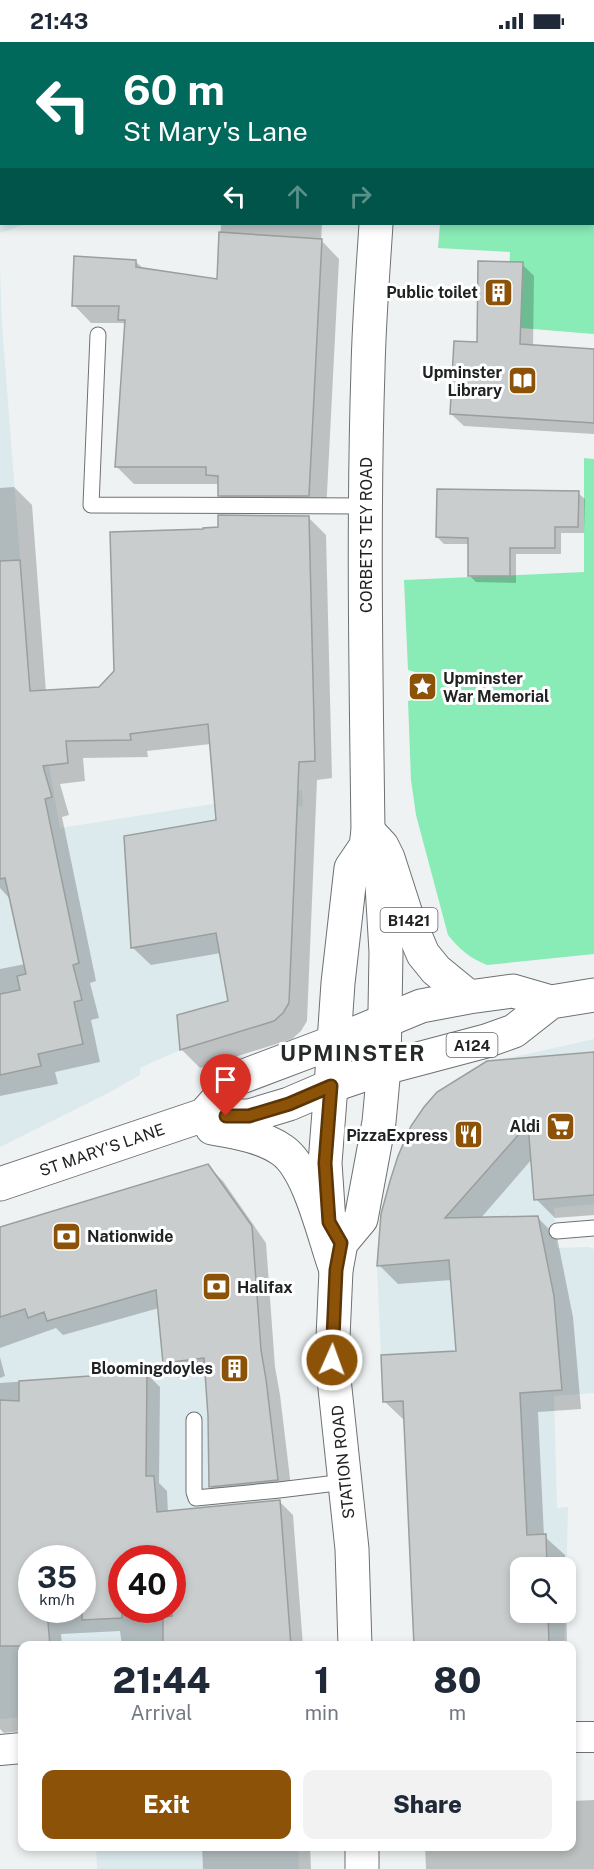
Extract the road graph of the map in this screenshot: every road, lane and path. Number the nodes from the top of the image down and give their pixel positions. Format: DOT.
graph roads {
  1 [pos="376,225"];
  2 [pos="98,335"];
  3 [pos="366,506"];
  4 [pos="367,839"];
  5 [pos="594,995"];
  6 [pos="469,997"];
  7 [pos="551,1002"];
  8 [pos="386,1021"];
  9 [pos="334,1042"];
  10 [pos="384,1068"];
  11 [pos="331,1086"];
  12 [pos="194,1119"];
  13 [pos="0,1184"];
  14 [pos="594,1228"];
  15 [pos="557,1231"];
  16 [pos="338,1256"];
  17 [pos="194,1420"];
  18 [pos="345,1482"];
  19 [pos="355,1641"];
  20 [pos="576,1737"];
  21 [pos="594,1737"];
  22 [pos="18,1748"];
  23 [pos="0,1750"];
  24 [pos="362,1851"];
  25 [pos="362,1869"];
  1 -- 3 [label="main road, CORBETS TEY ROAD"];
  2 -- 3 [label="lane"];
  3 -- 4 [label="main road, CORBETS TEY ROAD"];
  4 -- 6 [label="main road, B1421"];
  4 -- 8 [label="main road, B1421"];
  4 -- 9 [label="main road"];
  5 -- 7 [label="main road, ST MARY'S LANE / A124"];
  6 -- 7 [label="main road"];
  6 -- 8 [label="main road, ST MARY'S LANE"];
  7 -- 10 [label="main road, ST MARY'S LANE / A124"];
  8 -- 9 [label="main road, ST MARY'S LANE"];
  8 -- 10 [label="main road"];
  9 -- 11 [label="main road, STATION ROAD"];
  9 -- 12 [label="main road, ST MARY'S LANE"];
  10 -- 11 [label="main road, ST MARY'S LANE / A124"];
  10 -- 16 [label="main road"];
  11 -- 12 [label="main road, ST MARY'S LANE"];
  11 -- 16 [label="main road, STATION ROAD"];
  12 -- 13 [label="main road, ST MARY'S LANE"];
  12 -- 16 [label="main road"];
  14 -- 15 [label="lane"];
  16 -- 18 [label="main road, STATION ROAD"];
  17 -- 18 [label="lane"];
  18 -- 19 [label="main road, STATION ROAD"];
  20 -- 21 [label="street"];
  22 -- 23 [label="street"];
  24 -- 25 [label="main road"];
}
